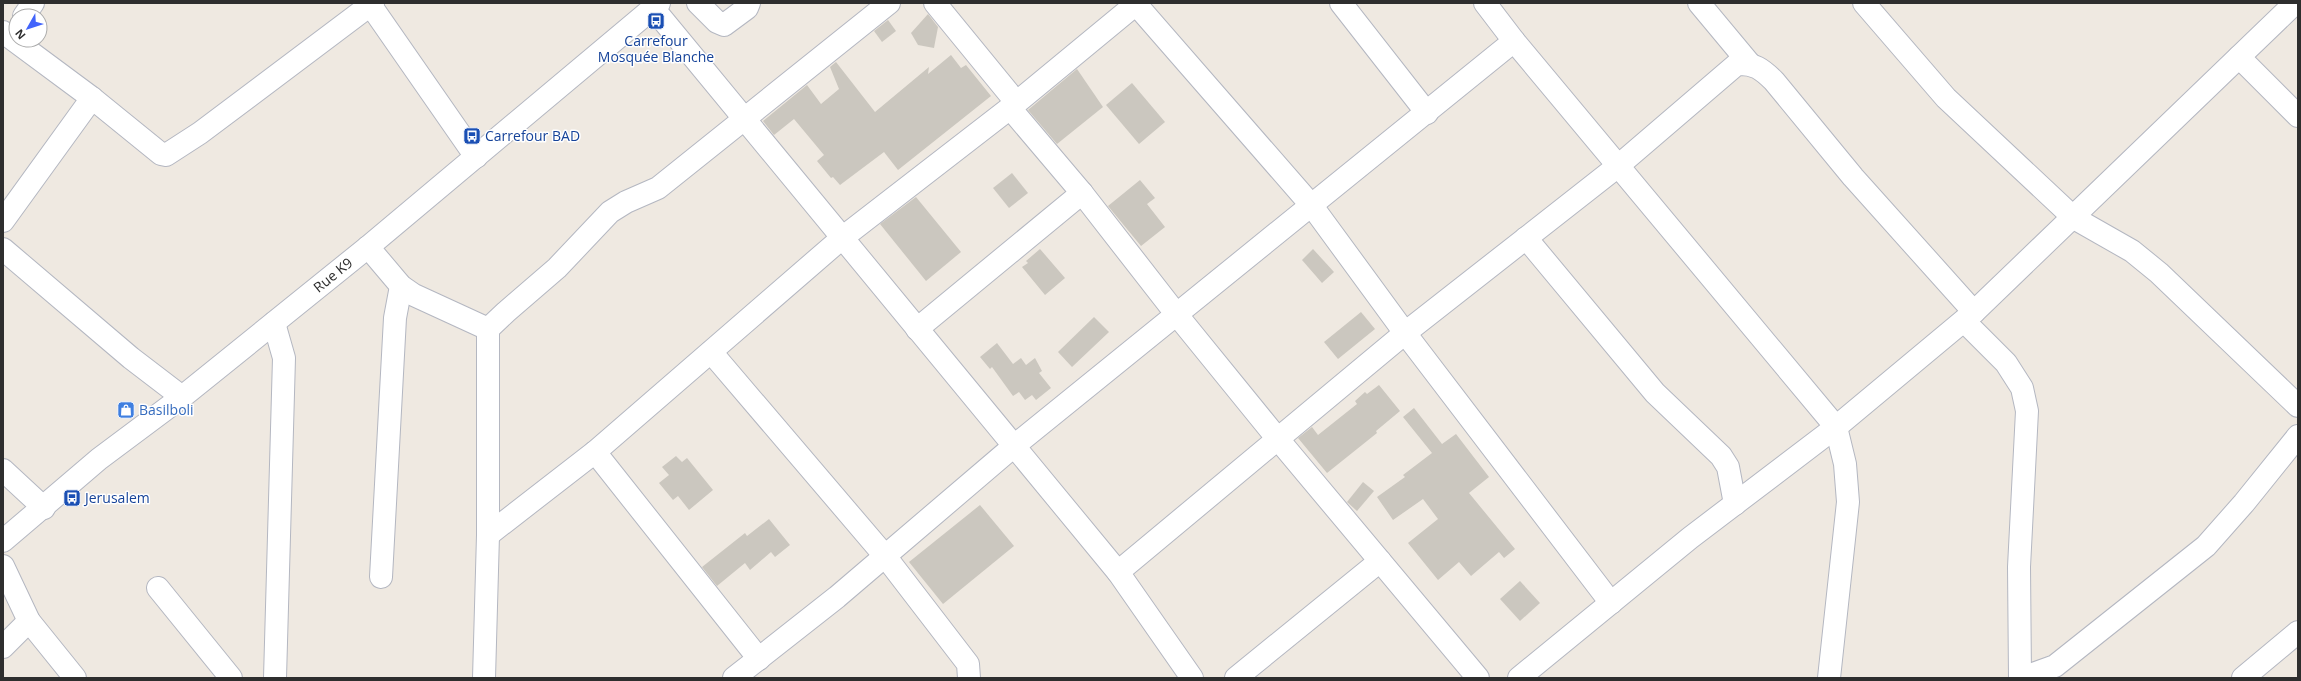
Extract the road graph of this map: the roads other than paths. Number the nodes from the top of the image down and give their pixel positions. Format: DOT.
graph roads {
  1 [pos="698,3"];
  2 [pos="749,3"];
  3 [pos="889,3"];
  4 [pos="935,3"];
  5 [pos="1341,3"];
  6 [pos="1484,3"];
  7 [pos="1699,3"];
  8 [pos="1864,3"];
  9 [pos="2295,3"];
  10 [pos="371,4"];
  11 [pos="1136,4"];
  12 [pos="656,5"];
  13 [pos="1514,41"];
  14 [pos="30,48"];
  15 [pos="2239,57"];
  16 [pos="1749,64"];
  17 [pos="92,98"];
  18 [pos="1013,105"];
  19 [pos="1427,112"];
  20 [pos="2298,116"];
  21 [pos="744,118"];
  22 [pos="476,157"];
  23 [pos="1618,166"];
  24 [pos="1082,193"];
  25 [pos="1312,206"];
  26 [pos="2074,218"];
  27 [pos="3,222"];
  28 [pos="842,238"];
  29 [pos="1526,238"];
  30 [pos="368,247"];
  31 [pos="3,249"];
  32 [pos="401,286"];
  33 [pos="1176,315"];
  34 [pos="1969,316"];
  35 [pos="274,323"];
  36 [pos="488,329"];
  37 [pos="917,329"];
  38 [pos="1405,333"];
  39 [pos="711,352"];
  40 [pos="182,397"];
  41 [pos="2298,406"];
  42 [pos="1836,427"];
  43 [pos="2298,436"];
  44 [pos="1277,438"];
  45 [pos="1014,446"];
  46 [pos="595,452"];
  47 [pos="3,470"];
  48 [pos="1735,504"];
  49 [pos="44,508"];
  50 [pos="488,535"];
  51 [pos="3,542"];
  52 [pos="885,556"];
  53 [pos="1380,562"];
  54 [pos="3,566"];
  55 [pos="1118,572"];
  56 [pos="381,577"];
  57 [pos="158,588"];
  58 [pos="1611,603"];
  59 [pos="29,621"];
  60 [pos="2298,632"];
  61 [pos="3,647"];
  62 [pos="760,659"];
  63 [pos="75,678"];
  64 [pos="231,678"];
  65 [pos="275,678"];
  66 [pos="484,678"];
  67 [pos="734,678"];
  68 [pos="969,678"];
  69 [pos="1192,678"];
  70 [pos="1236,678"];
  71 [pos="1478,678"];
  72 [pos="1519,678"];
  73 [pos="1829,678"];
  74 [pos="2021,678"];
  75 [pos="2243,678"];
  1 -- 2 [label="street"];
  3 -- 21 [label="street"];
  4 -- 18 [label="street"];
  5 -- 19 [label="street"];
  6 -- 13 [label="street"];
  7 -- 16 [label="street"];
  8 -- 26 [label="street"];
  9 -- 15 [label="street"];
  10 -- 17 [label="street"];
  10 -- 22 [label="street"];
  11 -- 18 [label="street"];
  11 -- 25 [label="street"];
  12 -- 21 [label="street"];
  12 -- 22 [label="street, Rue K9"];
  13 -- 19 [label="street"];
  13 -- 23 [label="street"];
  14 -- 17 [label="street"];
  15 -- 20 [label="street"];
  15 -- 26 [label="street"];
  16 -- 23 [label="street"];
  16 -- 34 [label="street"];
  17 -- 27 [label="street"];
  18 -- 24 [label="street"];
  18 -- 28 [label="street"];
  19 -- 25 [label="street"];
  21 -- 28 [label="street"];
  21 -- 36 [label="street"];
  22 -- 30 [label="street, Rue K9"];
  23 -- 29 [label="street"];
  23 -- 42 [label="street"];
  24 -- 33 [label="street"];
  24 -- 37 [label="street"];
  25 -- 33 [label="street"];
  25 -- 38 [label="street"];
  26 -- 34 [label="street"];
  26 -- 41 [label="street"];
  28 -- 37 [label="street"];
  28 -- 39 [label="street"];
  29 -- 38 [label="street"];
  29 -- 48 [label="street"];
  30 -- 32 [label="street"];
  30 -- 35 [label="street, Rue K9"];
  31 -- 40 [label="street"];
  32 -- 36 [label="street"];
  32 -- 56 [label="street"];
  33 -- 44 [label="street"];
  33 -- 45 [label="street"];
  34 -- 42 [label="street"];
  34 -- 74 [label="street"];
  35 -- 40 [label="street, Rue K9"];
  35 -- 65 [label="street"];
  36 -- 50 [label="street"];
  37 -- 45 [label="street"];
  38 -- 44 [label="street"];
  38 -- 58 [label="street"];
  39 -- 46 [label="street"];
  39 -- 52 [label="street"];
  40 -- 49 [label="street, Rue K9"];
  42 -- 48 [label="street"];
  42 -- 73 [label="street"];
  43 -- 74 [label="street"];
  44 -- 53 [label="street"];
  44 -- 55 [label="street"];
  45 -- 52 [label="street"];
  45 -- 55 [label="street"];
  46 -- 50 [label="street"];
  46 -- 62 [label="street"];
  47 -- 49 [label="street"];
  48 -- 58 [label="street"];
  49 -- 51 [label="street, Rue K9"];
  50 -- 66 [label="street"];
  52 -- 62 [label="street"];
  52 -- 68 [label="street"];
  53 -- 70 [label="street"];
  53 -- 71 [label="street"];
  54 -- 59 [label="street"];
  55 -- 69 [label="street"];
  57 -- 64 [label="street"];
  58 -- 72 [label="street"];
  59 -- 61 [label="street"];
  59 -- 63 [label="street"];
  60 -- 75 [label="street"];
  62 -- 67 [label="street"];
}
